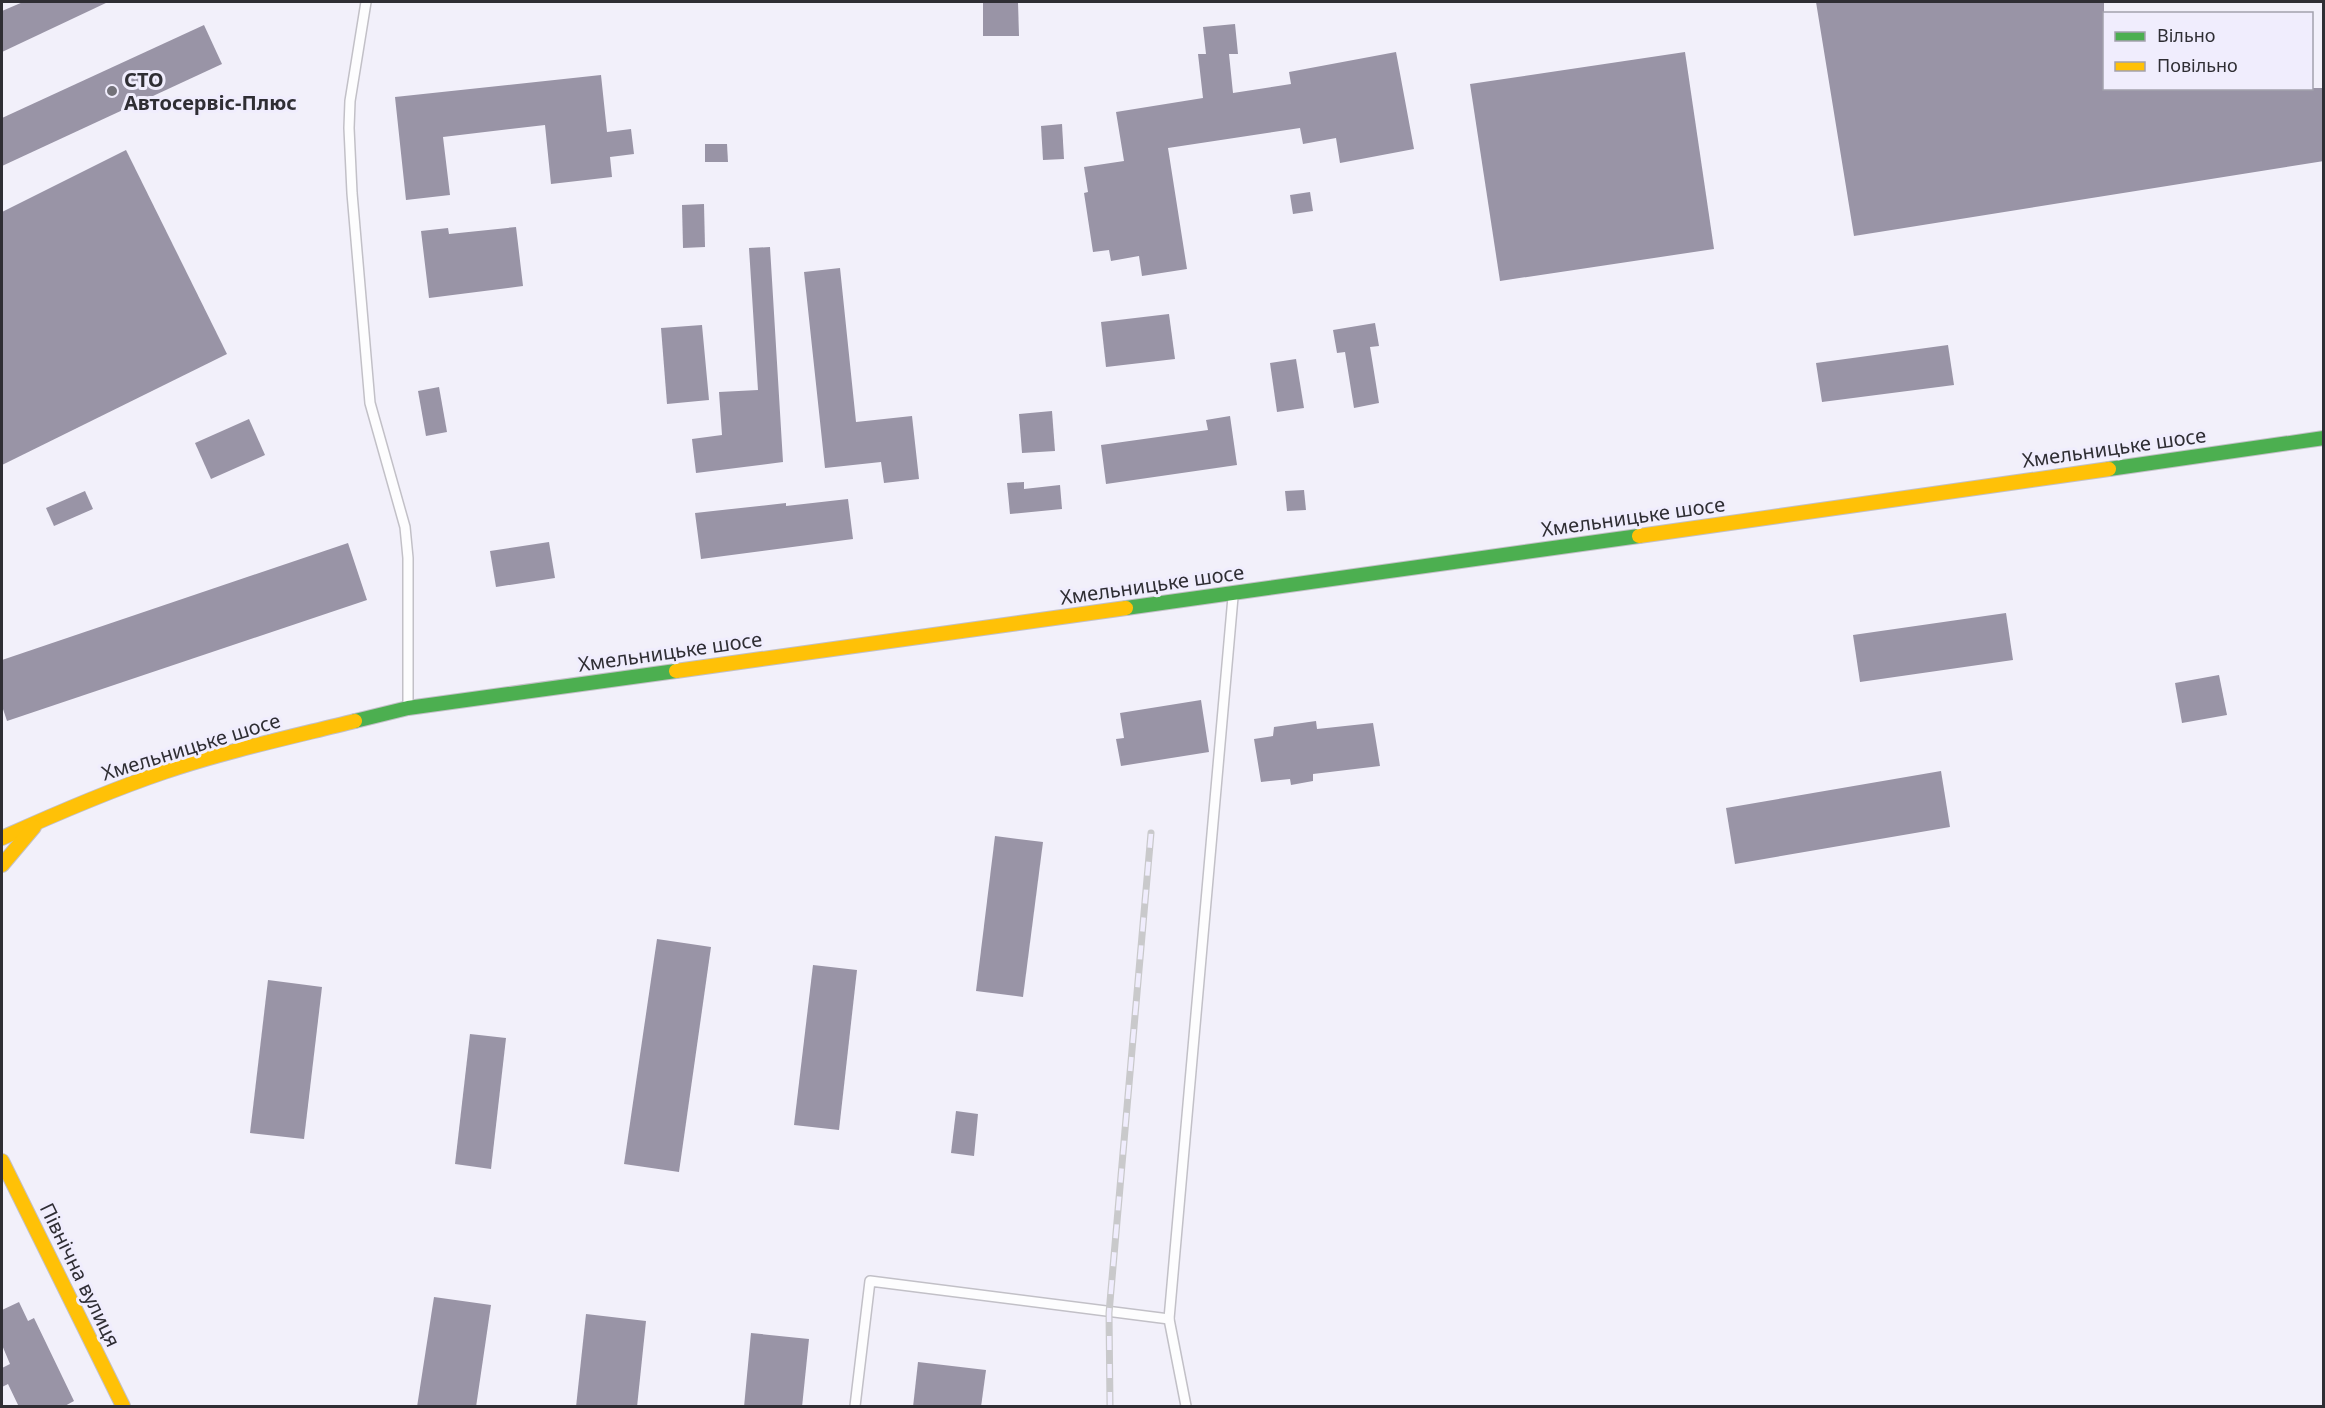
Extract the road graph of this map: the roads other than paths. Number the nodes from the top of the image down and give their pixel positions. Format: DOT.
graph roads {
  1 [pos="366,2"];
  2 [pos="2324,438"];
  3 [pos="1234,593"];
  4 [pos="408,708"];
  5 [pos="39,822"];
  6 [pos="2,838"];
  7 [pos="2,865"];
  8 [pos="2,1161"];
  9 [pos="1169,1319"];
  10 [pos="123,1407"];
  11 [pos="855,1407"];
  12 [pos="1186,1407"];
  1 -- 4 [label="lane"];
  2 -- 3 [label="street, Хмельницьке шосе"];
  3 -- 4 [label="street, Хмельницьке шосе"];
  3 -- 9 [label="lane"];
  4 -- 5 [label="street, Хмельницьке шосе"];
  5 -- 6 [label="street, Хмельницьке шосе"];
  5 -- 7 [label="street"];
  8 -- 10 [label="street, Північна вулиця"];
  9 -- 11 [label="lane"];
  9 -- 12 [label="lane"];
}
